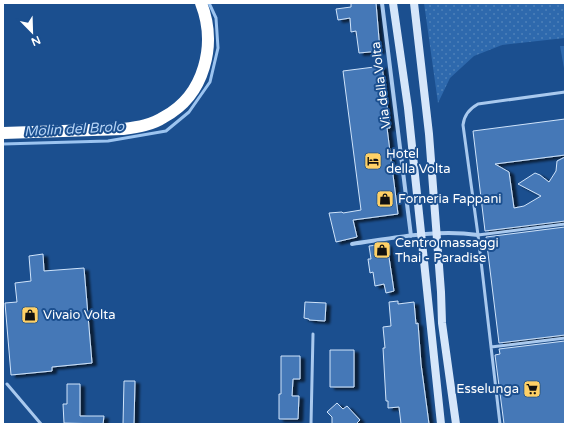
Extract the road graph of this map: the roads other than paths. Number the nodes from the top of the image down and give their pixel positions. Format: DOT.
graph roads {
  1 [pos="201,3"];
  2 [pos="382,3"];
  3 [pos="393,3"];
  4 [pos="414,3"];
  5 [pos="565,92"];
  6 [pos="3,132"];
  7 [pos="565,224"];
  8 [pos="437,233"];
  9 [pos="422,234"];
  10 [pos="478,235"];
  11 [pos="411,236"];
  12 [pos="352,244"];
  13 [pos="313,334"];
  14 [pos="565,338"];
  15 [pos="491,347"];
  16 [pos="7,384"];
  17 [pos="41,424"];
  18 [pos="311,424"];
  19 [pos="441,424"];
  20 [pos="456,424"];
  21 [pos="500,424"];
  1 -- 6 [label="highway"];
  2 -- 11 [label="street, Via della Volta"];
  3 -- 9 [label="main road, Via della Volta"];
  4 -- 8 [label="main road"];
  5 -- 10 [label="lane"];
  7 -- 10 [label="lane"];
  8 -- 9 [label="street"];
  8 -- 10 [label="street"];
  8 -- 20 [label="main road"];
  9 -- 11 [label="street"];
  9 -- 19 [label="main road, Via della Volta"];
  10 -- 15 [label="lane"];
  11 -- 12 [label="street"];
  13 -- 18 [label="lane"];
  14 -- 15 [label="lane"];
  15 -- 21 [label="lane"];
  16 -- 17 [label="lane"];
}
